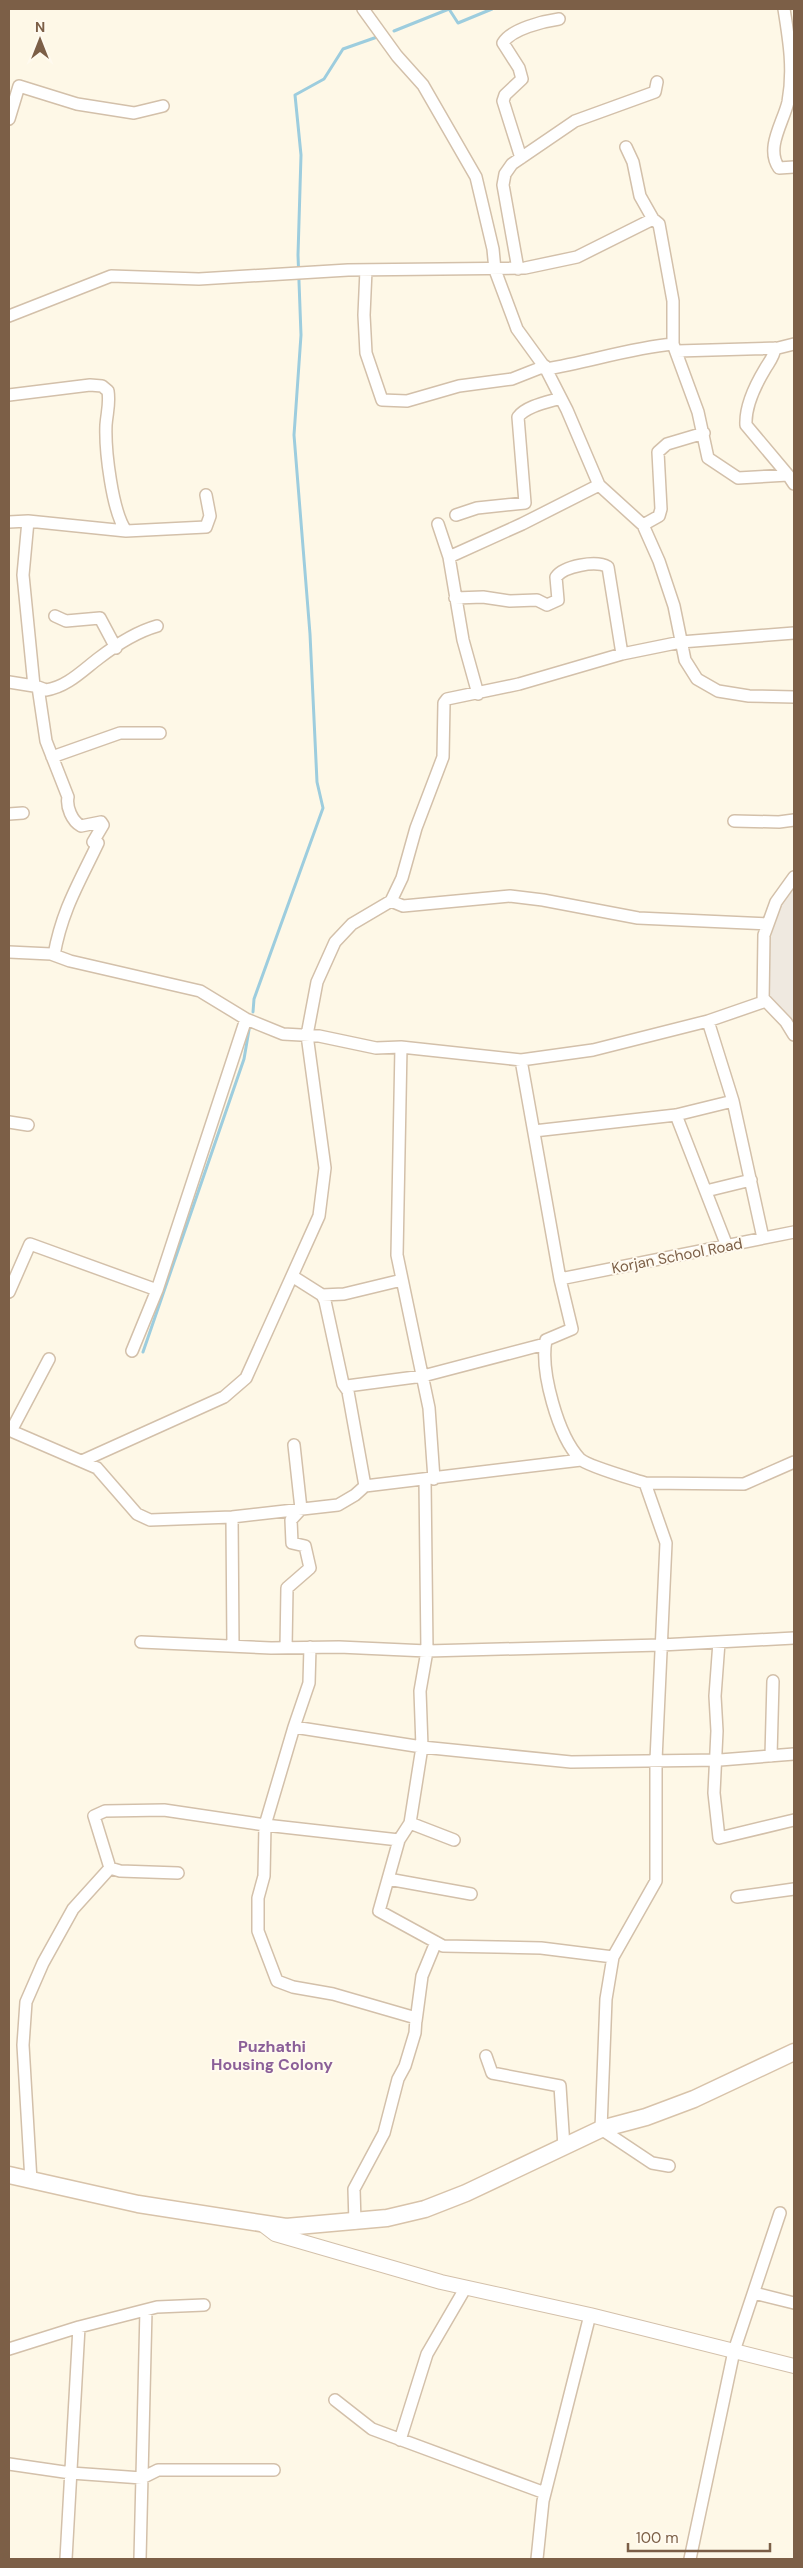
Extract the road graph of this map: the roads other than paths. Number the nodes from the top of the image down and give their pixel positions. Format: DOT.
graph roads {
  1 [pos="363,9"];
  2 [pos="784,9"];
  3 [pos="560,19"];
  4 [pos="657,82"];
  5 [pos="163,106"];
  6 [pos="9,119"];
  7 [pos="626,147"];
  8 [pos="521,158"];
  9 [pos="794,166"];
  10 [pos="653,219"];
  11 [pos="518,269"];
  12 [pos="366,270"];
  13 [pos="495,270"];
  14 [pos="9,316"];
  15 [pos="794,344"];
  16 [pos="675,348"];
  17 [pos="775,348"];
  18 [pos="546,368"];
  19 [pos="9,395"];
  20 [pos="561,398"];
  21 [pos="704,434"];
  22 [pos="791,480"];
  23 [pos="599,485"];
  24 [pos="206,495"];
  25 [pos="456,515"];
  26 [pos="28,521"];
  27 [pos="9,522"];
  28 [pos="438,524"];
  29 [pos="643,525"];
  30 [pos="126,531"];
  31 [pos="449,557"];
  32 [pos="455,598"];
  33 [pos="55,616"];
  34 [pos="157,626"];
  35 [pos="794,633"];
  36 [pos="681,642"];
  37 [pos="116,648"];
  38 [pos="622,654"];
  39 [pos="9,682"];
  40 [pos="36,687"];
  41 [pos="478,694"];
  42 [pos="794,697"];
  43 [pos="160,733"];
  44 [pos="52,757"];
  45 [pos="23,813"];
  46 [pos="9,814"];
  47 [pos="794,820"];
  48 [pos="734,821"];
  49 [pos="794,876"];
  50 [pos="391,901"];
  51 [pos="768,924"];
  52 [pos="9,952"];
  53 [pos="54,955"];
  54 [pos="763,998"];
  55 [pos="246,1019"];
  56 [pos="708,1022"];
  57 [pos="794,1035"];
  58 [pos="307,1036"];
  59 [pos="401,1047"];
  60 [pos="521,1060"];
  61 [pos="733,1101"];
  62 [pos="676,1115"];
  63 [pos="9,1122"];
  64 [pos="28,1125"];
  65 [pos="534,1130"];
  66 [pos="751,1180"];
  67 [pos="706,1191"];
  68 [pos="794,1232"];
  69 [pos="763,1238"];
  70 [pos="727,1246"];
  71 [pos="292,1276"];
  72 [pos="560,1279"];
  73 [pos="402,1280"];
  74 [pos="157,1290"];
  75 [pos="9,1292"];
  76 [pos="322,1295"];
  77 [pos="545,1344"];
  78 [pos="132,1351"];
  79 [pos="50,1359"];
  80 [pos="423,1376"];
  81 [pos="348,1391"];
  82 [pos="10,1430"];
  83 [pos="294,1445"];
  84 [pos="581,1460"];
  85 [pos="82,1461"];
  86 [pos="794,1462"];
  87 [pos="430,1480"];
  88 [pos="645,1483"];
  89 [pos="365,1486"];
  90 [pos="301,1509"];
  91 [pos="232,1518"];
  92 [pos="794,1638"];
  93 [pos="141,1642"];
  94 [pos="719,1642"];
  95 [pos="661,1645"];
  96 [pos="233,1646"];
  97 [pos="310,1647"];
  98 [pos="286,1648"];
  99 [pos="427,1651"];
  100 [pos="773,1681"];
  101 [pos="294,1727"];
  102 [pos="422,1748"];
  103 [pos="794,1754"];
  104 [pos="771,1756"];
  105 [pos="656,1760"];
  106 [pos="715,1760"];
  107 [pos="794,1820"];
  108 [pos="410,1823"];
  109 [pos="265,1825"];
  110 [pos="399,1840"];
  111 [pos="454,1840"];
  112 [pos="110,1868"];
  113 [pos="178,1873"];
  114 [pos="388,1879"];
  115 [pos="794,1889"];
  116 [pos="471,1894"];
  117 [pos="737,1897"];
  118 [pos="436,1942"];
  119 [pos="613,1957"];
  120 [pos="416,2021"];
  121 [pos="794,2052"];
  122 [pos="486,2056"];
  123 [pos="601,2129"];
  124 [pos="564,2146"];
  125 [pos="669,2166"];
  126 [pos="9,2176"];
  127 [pos="31,2181"];
  128 [pos="780,2213"];
  129 [pos="355,2223"];
  130 [pos="262,2224"];
  131 [pos="466,2287"];
  132 [pos="754,2293"];
  133 [pos="794,2303"];
  134 [pos="204,2305"];
  135 [pos="146,2310"];
  136 [pos="590,2315"];
  137 [pos="79,2327"];
  138 [pos="9,2349"];
  139 [pos="734,2351"];
  140 [pos="794,2366"];
  141 [pos="335,2400"];
  142 [pos="400,2440"];
  143 [pos="9,2464"];
  144 [pos="274,2470"];
  145 [pos="71,2473"];
  146 [pos="142,2478"];
  147 [pos="545,2493"];
  148 [pos="66,2559"];
  149 [pos="140,2559"];
  150 [pos="537,2559"];
  151 [pos="690,2559"];
  1 -- 13 [label="street"];
  2 -- 9 [label="street"];
  3 -- 8 [label="street"];
  4 -- 8 [label="street"];
  5 -- 6 [label="street"];
  7 -- 10 [label="street"];
  8 -- 11 [label="street"];
  10 -- 11 [label="street"];
  10 -- 16 [label="street"];
  11 -- 13 [label="street"];
  12 -- 13 [label="street"];
  12 -- 14 [label="street"];
  12 -- 18 [label="street"];
  13 -- 18 [label="street"];
  15 -- 17 [label="street"];
  16 -- 17 [label="street"];
  16 -- 18 [label="street"];
  16 -- 21 [label="street"];
  17 -- 22 [label="street"];
  18 -- 20 [label="street"];
  19 -- 30 [label="street"];
  20 -- 23 [label="street"];
  20 -- 25 [label="street"];
  21 -- 22 [label="street"];
  21 -- 29 [label="street"];
  23 -- 29 [label="street"];
  23 -- 31 [label="street"];
  24 -- 30 [label="street"];
  26 -- 27 [label="street"];
  26 -- 30 [label="street"];
  26 -- 40 [label="street"];
  28 -- 31 [label="street"];
  29 -- 36 [label="street"];
  31 -- 32 [label="street"];
  32 -- 38 [label="street"];
  32 -- 41 [label="street"];
  33 -- 37 [label="street"];
  34 -- 37 [label="street"];
  35 -- 36 [label="street"];
  36 -- 38 [label="street"];
  36 -- 42 [label="street"];
  37 -- 40 [label="street"];
  38 -- 41 [label="street"];
  39 -- 40 [label="street"];
  40 -- 44 [label="street"];
  41 -- 50 [label="street"];
  43 -- 44 [label="street"];
  44 -- 53 [label="street"];
  45 -- 46 [label="street"];
  47 -- 48 [label="street"];
  49 -- 51 [label="street"];
  50 -- 51 [label="street"];
  50 -- 58 [label="street"];
  51 -- 54 [label="street"];
  52 -- 53 [label="street"];
  53 -- 55 [label="street"];
  54 -- 56 [label="street"];
  54 -- 57 [label="street"];
  55 -- 58 [label="street"];
  55 -- 74 [label="street"];
  56 -- 60 [label="street"];
  56 -- 61 [label="street"];
  58 -- 59 [label="street"];
  58 -- 71 [label="street"];
  59 -- 60 [label="street"];
  59 -- 73 [label="street"];
  60 -- 65 [label="street"];
  61 -- 62 [label="street"];
  61 -- 66 [label="street"];
  62 -- 65 [label="street"];
  62 -- 67 [label="street"];
  63 -- 64 [label="street"];
  65 -- 72 [label="street"];
  66 -- 67 [label="street"];
  66 -- 69 [label="street"];
  67 -- 70 [label="street"];
  68 -- 69 [label="street, Korjan School Road"];
  69 -- 70 [label="street, Korjan School Road"];
  70 -- 72 [label="street, Korjan School Road"];
  71 -- 76 [label="street"];
  71 -- 85 [label="street"];
  72 -- 77 [label="street"];
  73 -- 76 [label="street"];
  73 -- 80 [label="street"];
  74 -- 75 [label="street"];
  74 -- 78 [label="street"];
  76 -- 81 [label="street"];
  77 -- 80 [label="street"];
  77 -- 84 [label="street"];
  79 -- 82 [label="street"];
  80 -- 81 [label="street"];
  80 -- 87 [label="street"];
  81 -- 89 [label="street"];
  82 -- 85 [label="street"];
  83 -- 90 [label="street"];
  84 -- 87 [label="street"];
  84 -- 88 [label="street"];
  85 -- 91 [label="street"];
  86 -- 88 [label="street"];
  87 -- 89 [label="street"];
  87 -- 99 [label="street"];
  88 -- 95 [label="street"];
  89 -- 90 [label="street"];
  90 -- 91 [label="street"];
  90 -- 98 [label="street"];
  91 -- 96 [label="street"];
  92 -- 94 [label="street"];
  93 -- 96 [label="street"];
  94 -- 95 [label="street"];
  94 -- 106 [label="street"];
  95 -- 99 [label="street"];
  95 -- 105 [label="street"];
  96 -- 98 [label="street"];
  97 -- 98 [label="street"];
  97 -- 99 [label="street"];
  97 -- 101 [label="street"];
  99 -- 102 [label="street"];
  100 -- 104 [label="street"];
  101 -- 102 [label="street"];
  101 -- 109 [label="street"];
  102 -- 105 [label="street"];
  102 -- 108 [label="street"];
  103 -- 104 [label="street"];
  104 -- 106 [label="street"];
  105 -- 106 [label="street"];
  105 -- 119 [label="street"];
  106 -- 107 [label="street"];
  108 -- 110 [label="street"];
  108 -- 111 [label="street"];
  109 -- 110 [label="street"];
  109 -- 112 [label="street"];
  109 -- 120 [label="street"];
  110 -- 114 [label="street"];
  112 -- 113 [label="street"];
  112 -- 127 [label="street"];
  114 -- 116 [label="street"];
  114 -- 118 [label="street"];
  115 -- 117 [label="street"];
  118 -- 119 [label="street"];
  118 -- 120 [label="street"];
  119 -- 123 [label="street"];
  120 -- 129 [label="street"];
  121 -- 123 [label="main road"];
  122 -- 124 [label="street"];
  123 -- 124 [label="main road"];
  123 -- 125 [label="street"];
  124 -- 129 [label="main road"];
  126 -- 127 [label="main road"];
  127 -- 130 [label="main road"];
  128 -- 132 [label="street"];
  129 -- 130 [label="main road"];
  130 -- 131 [label="street"];
  131 -- 136 [label="street"];
  131 -- 142 [label="street"];
  132 -- 133 [label="street"];
  132 -- 139 [label="street"];
  134 -- 135 [label="street"];
  135 -- 137 [label="street"];
  135 -- 146 [label="street"];
  136 -- 139 [label="street"];
  136 -- 147 [label="street"];
  137 -- 138 [label="street"];
  137 -- 145 [label="street"];
  139 -- 140 [label="street"];
  139 -- 151 [label="street"];
  141 -- 142 [label="street"];
  142 -- 147 [label="street"];
  143 -- 145 [label="street"];
  144 -- 146 [label="street"];
  145 -- 146 [label="street"];
  145 -- 148 [label="street"];
  146 -- 149 [label="street"];
  147 -- 150 [label="street"];
}
